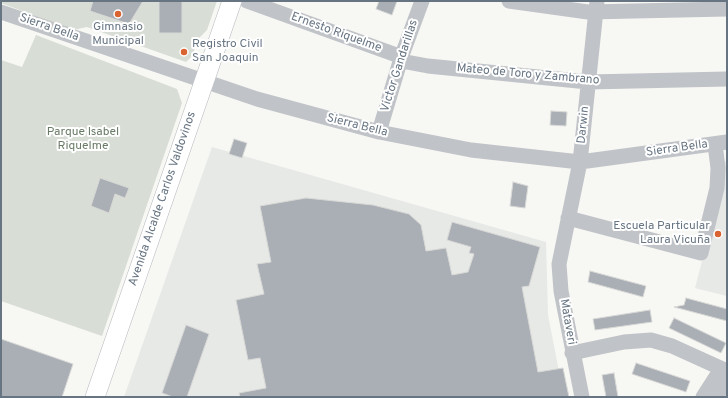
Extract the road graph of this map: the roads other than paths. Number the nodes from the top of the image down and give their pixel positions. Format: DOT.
graph roads {
  1 [pos="232,1"];
  2 [pos="247,1"];
  3 [pos="422,1"];
  4 [pos="509,1"];
  5 [pos="560,1"];
  6 [pos="727,2"];
  7 [pos="596,6"];
  8 [pos="727,9"];
  9 [pos="1,12"];
  10 [pos="402,58"];
  11 [pos="727,72"];
  12 [pos="588,79"];
  13 [pos="727,79"];
  14 [pos="204,82"];
  15 [pos="379,132"];
  16 [pos="721,143"];
  17 [pos="580,162"];
  18 [pos="568,218"];
  19 [pos="561,247"];
  20 [pos="572,353"];
  21 [pos="725,373"];
  22 [pos="95,397"];
  23 [pos="582,397"];
  24 [pos="703,397"];
  25 [pos="716,397"];
  1 -- 14 [label="main road, Avenida Alcalde Carlos Valdovinos"];
  2 -- 10 [label="street, Ernesto Riquelme"];
  3 -- 10 [label="street, Victor Gandarillas"];
  4 -- 7 [label="street"];
  5 -- 7 [label="street"];
  6 -- 7 [label="street"];
  7 -- 8 [label="street"];
  7 -- 12 [label="street, Darwin"];
  9 -- 14 [label="street, Sierra Bella"];
  10 -- 12 [label="street, Mateo de Toro y Zambrano"];
  10 -- 15 [label="street, Victor Gandarillas"];
  11 -- 12 [label="street, Mateo de Toro y Zambrano"];
  12 -- 13 [label="street, Mateo de Toro y Zambrano"];
  12 -- 17 [label="street, Darwin"];
  14 -- 15 [label="street, Sierra Bella"];
  14 -- 22 [label="main road, Avenida Alcalde Carlos Valdovinos"];
  15 -- 17 [label="street, Sierra Bella"];
  16 -- 17 [label="street, Sierra Bella"];
  16 -- 18 [label="street"];
  17 -- 18 [label="street, Darwin"];
  18 -- 19 [label="street, Darwin"];
  19 -- 20 [label="street, Mataveri"];
  20 -- 21 [label="street"];
  20 -- 23 [label="street, Mataveri"];
  21 -- 24 [label="street"];
  21 -- 25 [label="street"];
}
